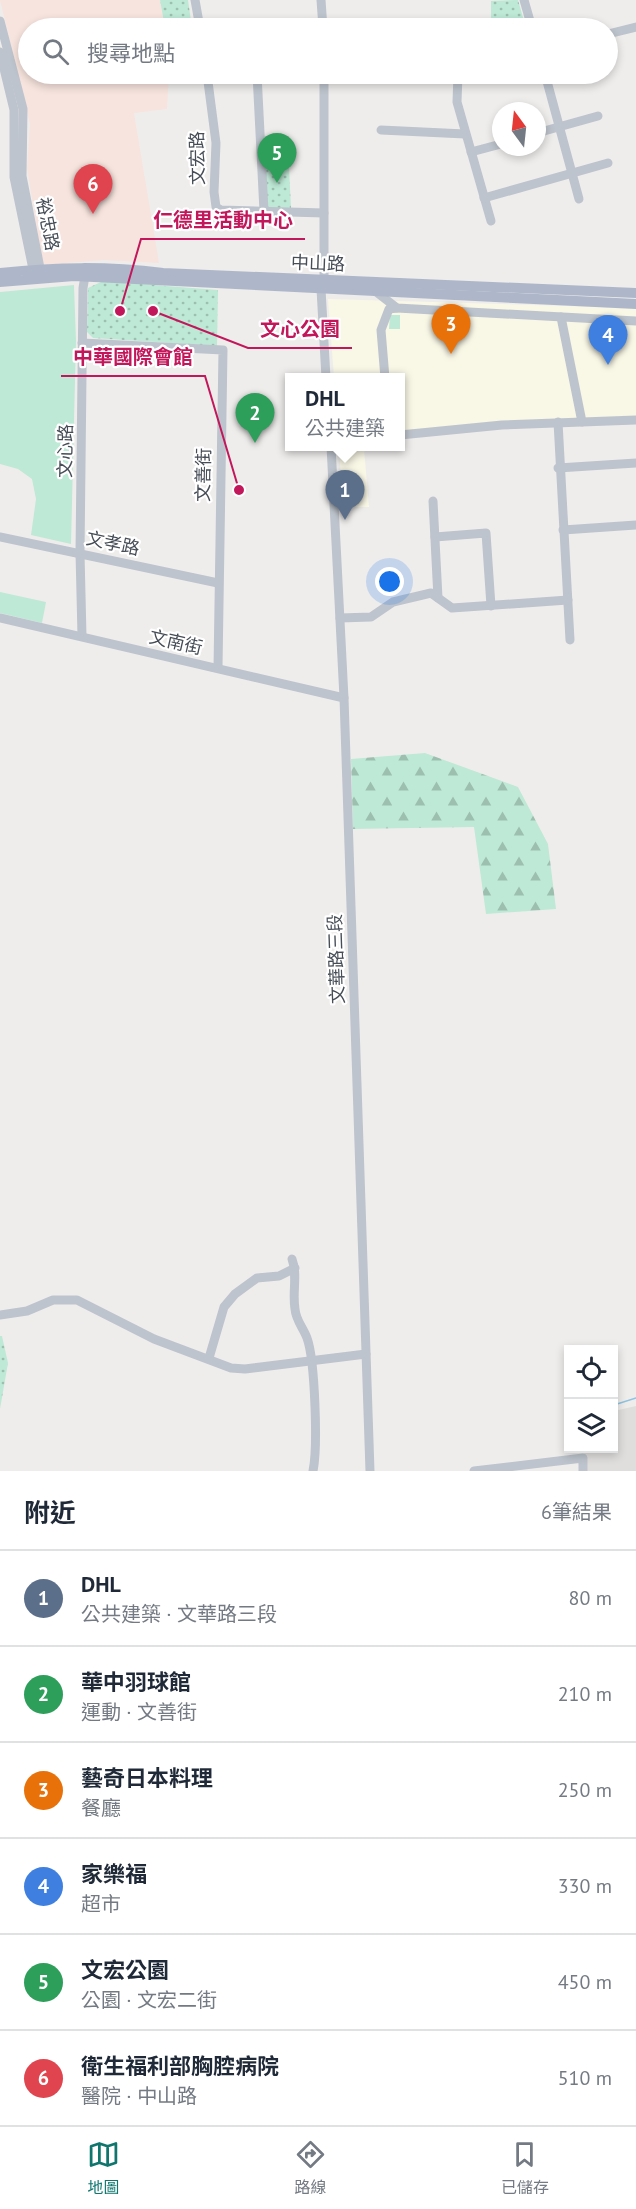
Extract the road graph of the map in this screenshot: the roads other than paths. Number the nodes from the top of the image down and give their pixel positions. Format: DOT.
graph roads {
  1 [pos="195,0"];
  2 [pos="321,0"];
  3 [pos="525,0"];
  4 [pos="198,18"];
  5 [pos="322,18"];
  6 [pos="530,18"];
  7 [pos="0,21"];
  8 [pos="636,27"];
  9 [pos="618,32"];
  10 [pos="0,52"];
  11 [pos="208,84"];
  12 [pos="258,84"];
  13 [pos="324,84"];
  14 [pos="458,84"];
  15 [pos="547,84"];
  16 [pos="598,116"];
  17 [pos="559,127"];
  18 [pos="381,130"];
  19 [pos="546,131"];
  20 [pos="465,134"];
  21 [pos="492,146"];
  22 [pos="471,152"];
  23 [pos="608,163"];
  24 [pos="572,173"];
  25 [pos="484,198"];
  26 [pos="579,199"];
  27 [pos="264,211"];
  28 [pos="324,213"];
  29 [pos="491,221"];
  30 [pos="29,231"];
  31 [pos="35,272"];
  32 [pos="85,272"];
  33 [pos="0,273"];
  34 [pos="0,282"];
  35 [pos="322,285"];
  36 [pos="375,291"];
  37 [pos="636,293"];
  38 [pos="636,303"];
  39 [pos="397,308"];
  40 [pos="561,316"];
  41 [pos="636,321"];
  42 [pos="82,343"];
  43 [pos="326,373"];
  44 [pos="385,373"];
  45 [pos="636,420"];
  46 [pos="558,422"];
  47 [pos="582,422"];
  48 [pos="405,435"];
  49 [pos="331,451"];
  50 [pos="636,463"];
  51 [pos="558,468"];
  52 [pos="433,501"];
  53 [pos="636,525"];
  54 [pos="563,530"];
  55 [pos="0,537"];
  56 [pos="435,537"];
  57 [pos="80,553"];
  58 [pos="218,583"];
  59 [pos="438,598"];
  60 [pos="568,600"];
  61 [pos="490,606"];
  62 [pos="0,618"];
  63 [pos="340,618"];
  64 [pos="82,636"];
  65 [pos="570,640"];
  66 [pos="218,668"];
  67 [pos="344,698"];
  68 [pos="2,1315"];
  69 [pos="366,1354"];
  70 [pos="209,1358"];
  71 [pos="311,1363"];
  72 [pos="313,1471"];
  73 [pos="370,1471"];
  74 [pos="474,1471"];
  75 [pos="583,1471"];
  1 -- 4 [label="street"];
  2 -- 5 [label="street"];
  3 -- 6 [label="street"];
  7 -- 30 [label="street, 裕忠路"];
  8 -- 9 [label="street"];
  10 -- 30 [label="street, 裕忠路"];
  11 -- 27 [label="street, 文宏路"];
  12 -- 27 [label="street"];
  13 -- 28 [label="street"];
  14 -- 20 [label="street"];
  15 -- 17 [label="street"];
  16 -- 17 [label="street"];
  17 -- 19 [label="street"];
  17 -- 24 [label="street"];
  18 -- 20 [label="street"];
  20 -- 22 [label="street"];
  21 -- 22 [label="street"];
  22 -- 25 [label="street"];
  23 -- 24 [label="street"];
  24 -- 25 [label="street"];
  24 -- 26 [label="street"];
  25 -- 29 [label="street"];
  27 -- 28 [label="street, 文宏路"];
  28 -- 35 [label="street"];
  30 -- 31 [label="street, 裕忠路"];
  31 -- 32 [label="main road, 中山路"];
  31 -- 33 [label="main road, 中山路"];
  31 -- 34 [label="main road, 中山路"];
  32 -- 35 [label="main road, 中山路"];
  32 -- 42 [label="street, 文心路"];
  35 -- 36 [label="main road, 中山路"];
  35 -- 37 [label="main road, 中山路"];
  35 -- 43 [label="street"];
  36 -- 38 [label="main road, 中山路"];
  36 -- 39 [label="street"];
  39 -- 40 [label="street"];
  39 -- 44 [label="street"];
  40 -- 41 [label="street"];
  40 -- 47 [label="street"];
  42 -- 57 [label="street, 文心路"];
  42 -- 58 [label="street, 文善街"];
  45 -- 47 [label="street"];
  46 -- 47 [label="street"];
  46 -- 48 [label="street"];
  46 -- 51 [label="street"];
  49 -- 63 [label="street, 文華路三段"];
  50 -- 51 [label="street"];
  51 -- 54 [label="street"];
  52 -- 56 [label="street"];
  53 -- 54 [label="street"];
  54 -- 60 [label="street"];
  55 -- 57 [label="street, 文孝路"];
  56 -- 59 [label="street"];
  56 -- 61 [label="street"];
  57 -- 58 [label="street, 文孝路"];
  57 -- 64 [label="street, 文心路"];
  58 -- 66 [label="street, 文善街"];
  59 -- 61 [label="street"];
  59 -- 63 [label="street"];
  60 -- 61 [label="street"];
  60 -- 65 [label="street"];
  62 -- 64 [label="street, 文南街"];
  63 -- 67 [label="street, 文華路三段"];
  64 -- 66 [label="street, 文南街"];
  66 -- 67 [label="street, 文南街"];
  67 -- 69 [label="street, 文華路三段"];
  68 -- 70 [label="street"];
  69 -- 71 [label="street"];
  69 -- 73 [label="street, 文華路三段"];
  70 -- 71 [label="street"];
  70 -- 71 [label="street"];
  71 -- 72 [label="street"];
  74 -- 75 [label="street"];
}
